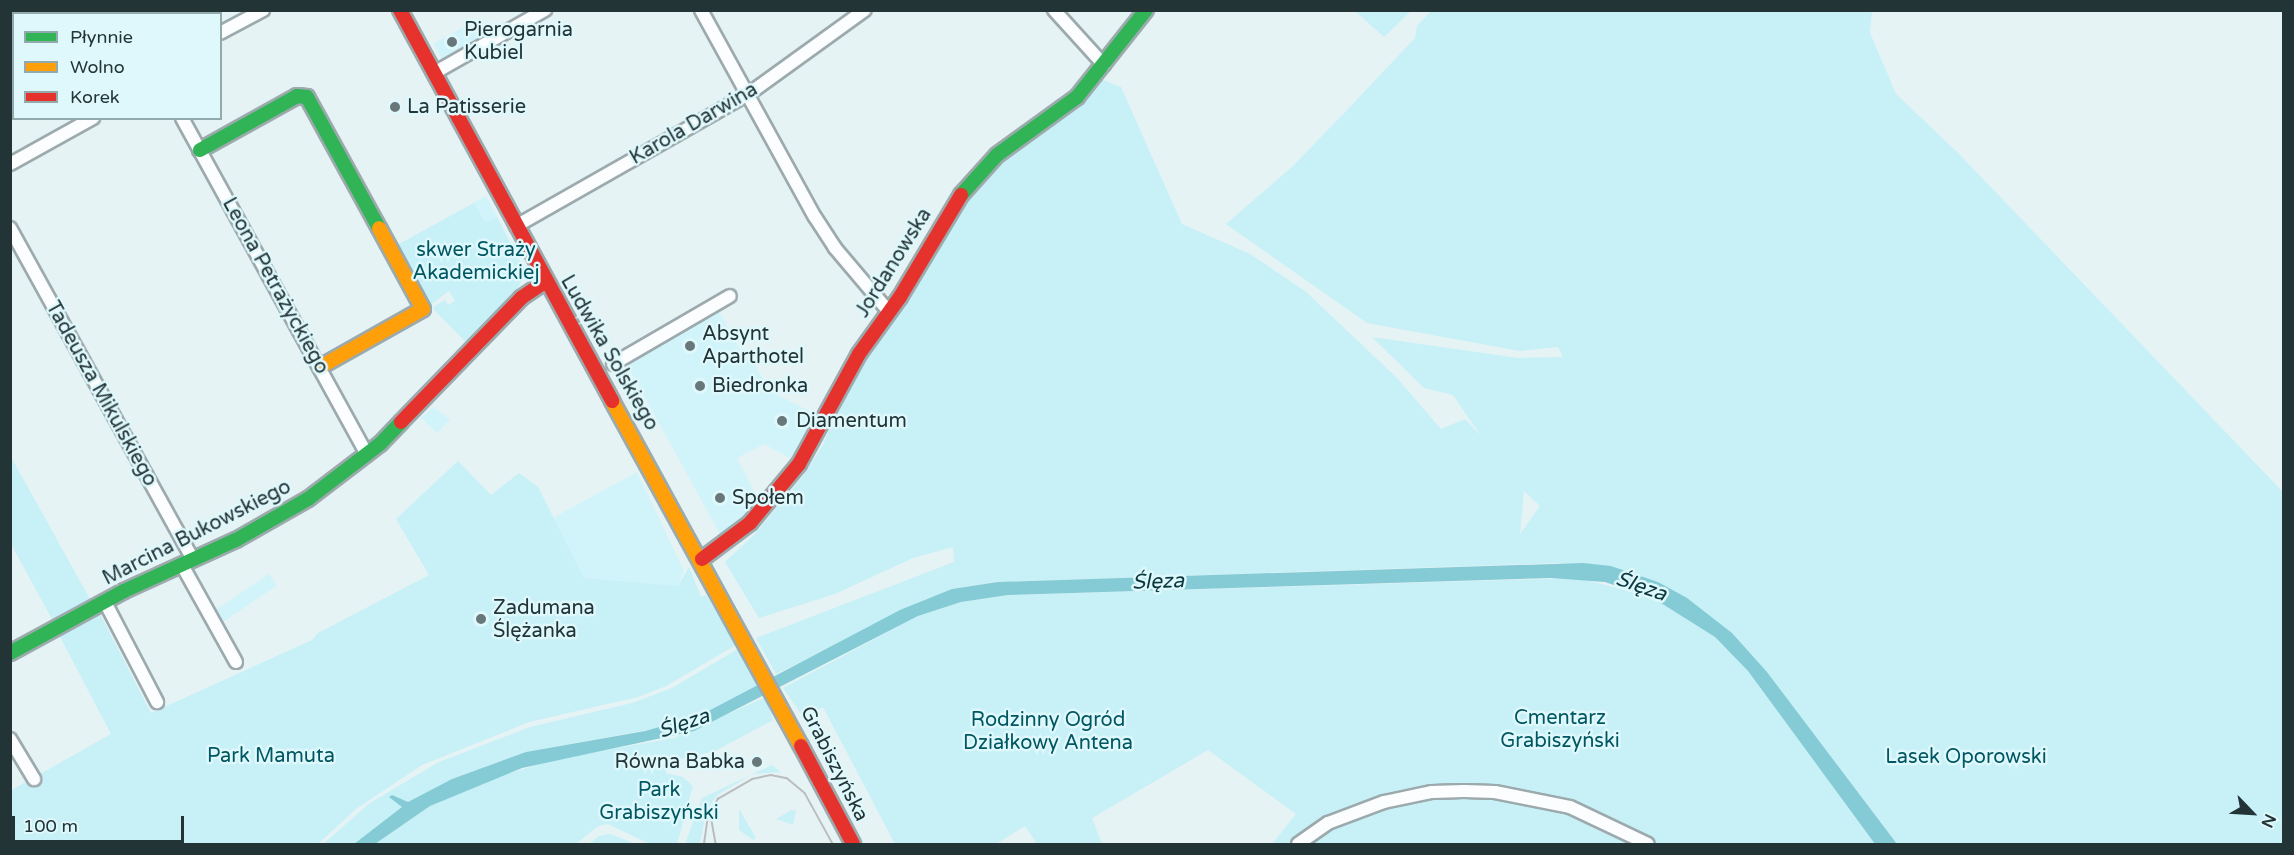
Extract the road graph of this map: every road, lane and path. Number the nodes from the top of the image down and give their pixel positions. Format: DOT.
graph roads {
  1 [pos="263,10"];
  2 [pos="400,10"];
  3 [pos="545,10"];
  4 [pos="701,10"];
  5 [pos="865,10"];
  6 [pos="1054,10"];
  7 [pos="1146,10"];
  8 [pos="222,32"];
  9 [pos="1104,65"];
  10 [pos="434,73"];
  11 [pos="747,95"];
  12 [pos="89,120"];
  13 [pos="183,120"];
  14 [pos="200,150"];
  15 [pos="10,164"];
  16 [pos="516,226"];
  17 [pos="10,228"];
  18 [pos="545,282"];
  19 [pos="730,296"];
  20 [pos="890,312"];
  21 [pos="613,364"];
  22 [pos="320,367"];
  23 [pos="367,454"];
  24 [pos="702,559"];
  25 [pos="188,563"];
  26 [pos="105,602"];
  27 [pos="752,651"];
  28 [pos="10,653"];
  29 [pos="236,662"];
  30 [pos="157,702"];
  31 [pos="10,739"];
  32 [pos="34,778"];
  33 [pos="853,844"];
  34 [pos="1298,844"];
  35 [pos="1648,844"];
  1 -- 8 [label="street"];
  2 -- 10 [label="street, Ludwika Solskiego"];
  3 -- 10 [label="street"];
  4 -- 11 [label="street"];
  5 -- 11 [label="street, Karola Darwina"];
  6 -- 9 [label="street"];
  7 -- 9 [label="street, Jordanowska"];
  9 -- 20 [label="street, Jordanowska"];
  10 -- 16 [label="street, Ludwika Solskiego"];
  11 -- 16 [label="street, Karola Darwina"];
  11 -- 20 [label="street"];
  12 -- 15 [label="street"];
  13 -- 14 [label="street, Leona Petrażyckiego"];
  14 -- 22 [label="street, Leona Petrażyckiego"];
  14 -- 22 [label="street"];
  16 -- 18 [label="street, Ludwika Solskiego"];
  17 -- 25 [label="street, Tadeusza Mikulskiego"];
  18 -- 23 [label="street, Marcina Bukowskiego"];
  18 -- 24 [label="street, Ludwika Solskiego"];
  19 -- 21 [label="street"];
  20 -- 24 [label="street, Jordanowska"];
  22 -- 23 [label="street, Leona Petrażyckiego"];
  23 -- 25 [label="street, Marcina Bukowskiego"];
  24 -- 27 [label="street, Ludwika Solskiego"];
  25 -- 26 [label="street, Marcina Bukowskiego"];
  25 -- 29 [label="street, Tadeusza Mikulskiego"];
  26 -- 28 [label="street, Marcina Bukowskiego"];
  26 -- 30 [label="street"];
  27 -- 33 [label="street, Grabiszyńska"];
  31 -- 32 [label="street"];
  34 -- 35 [label="street"];
}
